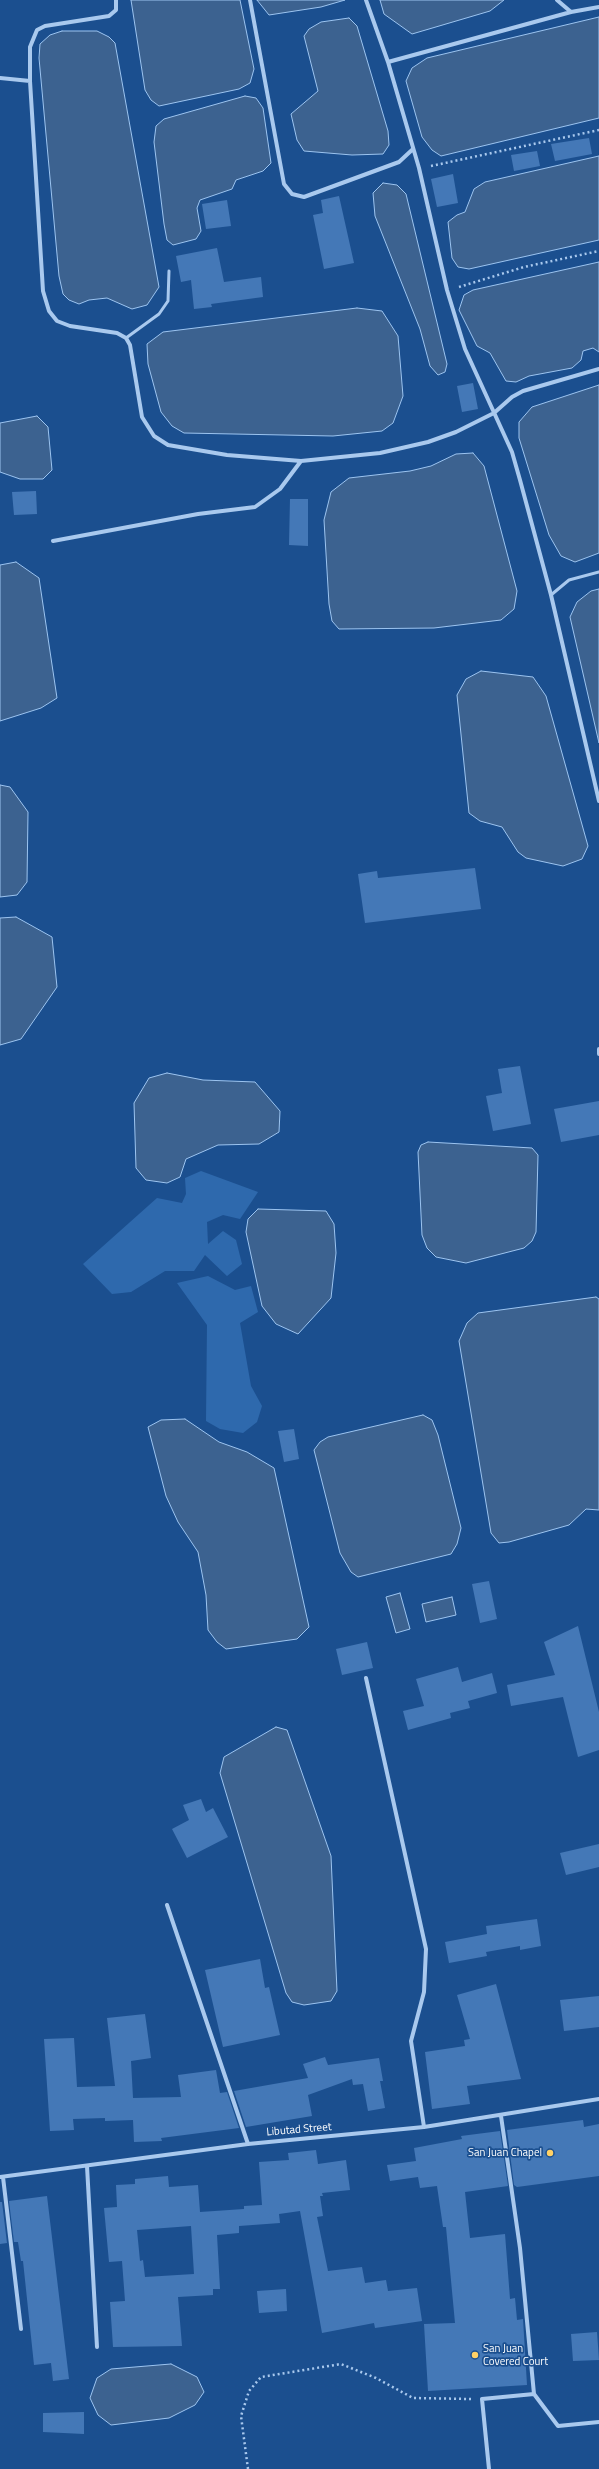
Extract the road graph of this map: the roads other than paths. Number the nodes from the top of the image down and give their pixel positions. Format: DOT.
graph roads {
  1 [pos="116,0"];
  2 [pos="250,0"];
  3 [pos="366,0"];
  4 [pos="557,0"];
  5 [pos="599,7"];
  6 [pos="571,12"];
  7 [pos="388,62"];
  8 [pos="0,78"];
  9 [pos="30,81"];
  10 [pos="413,149"];
  11 [pos="169,271"];
  12 [pos="126,338"];
  13 [pos="599,369"];
  14 [pos="494,413"];
  15 [pos="301,461"];
  16 [pos="53,541"];
  17 [pos="599,572"];
  18 [pos="551,595"];
  19 [pos="599,801"];
  20 [pos="599,1049"];
  21 [pos="599,1054"];
  22 [pos="366,1678"];
  23 [pos="167,1906"];
  24 [pos="599,2099"];
  25 [pos="502,2116"];
  26 [pos="424,2127"];
  27 [pos="248,2144"];
  28 [pos="87,2166"];
  29 [pos="1,2177"];
  30 [pos="21,2329"];
  31 [pos="98,2348"];
  32 [pos="534,2394"];
  33 [pos="599,2422"];
  34 [pos="489,2469"];
  1 -- 9 [label="street"];
  2 -- 10 [label="street"];
  3 -- 7 [label="street"];
  4 -- 6 [label="street"];
  5 -- 6 [label="street"];
  6 -- 7 [label="street"];
  7 -- 10 [label="street"];
  8 -- 9 [label="street"];
  9 -- 12 [label="street"];
  10 -- 14 [label="street"];
  11 -- 12 [label="lane"];
  12 -- 15 [label="street"];
  13 -- 14 [label="street"];
  14 -- 15 [label="street"];
  14 -- 18 [label="street"];
  15 -- 16 [label="street"];
  17 -- 18 [label="lane"];
  18 -- 19 [label="street"];
  20 -- 21 [label="street"];
  22 -- 26 [label="street"];
  23 -- 27 [label="street"];
  24 -- 25 [label="street, Libutad Street"];
  25 -- 26 [label="street, Libutad Street"];
  25 -- 32 [label="street"];
  26 -- 27 [label="street, Libutad Street"];
  27 -- 28 [label="street, Libutad Street"];
  28 -- 29 [label="street, Libutad Street"];
  28 -- 31 [label="street"];
  29 -- 30 [label="street"];
  32 -- 33 [label="street"];
  32 -- 34 [label="street"];
}
